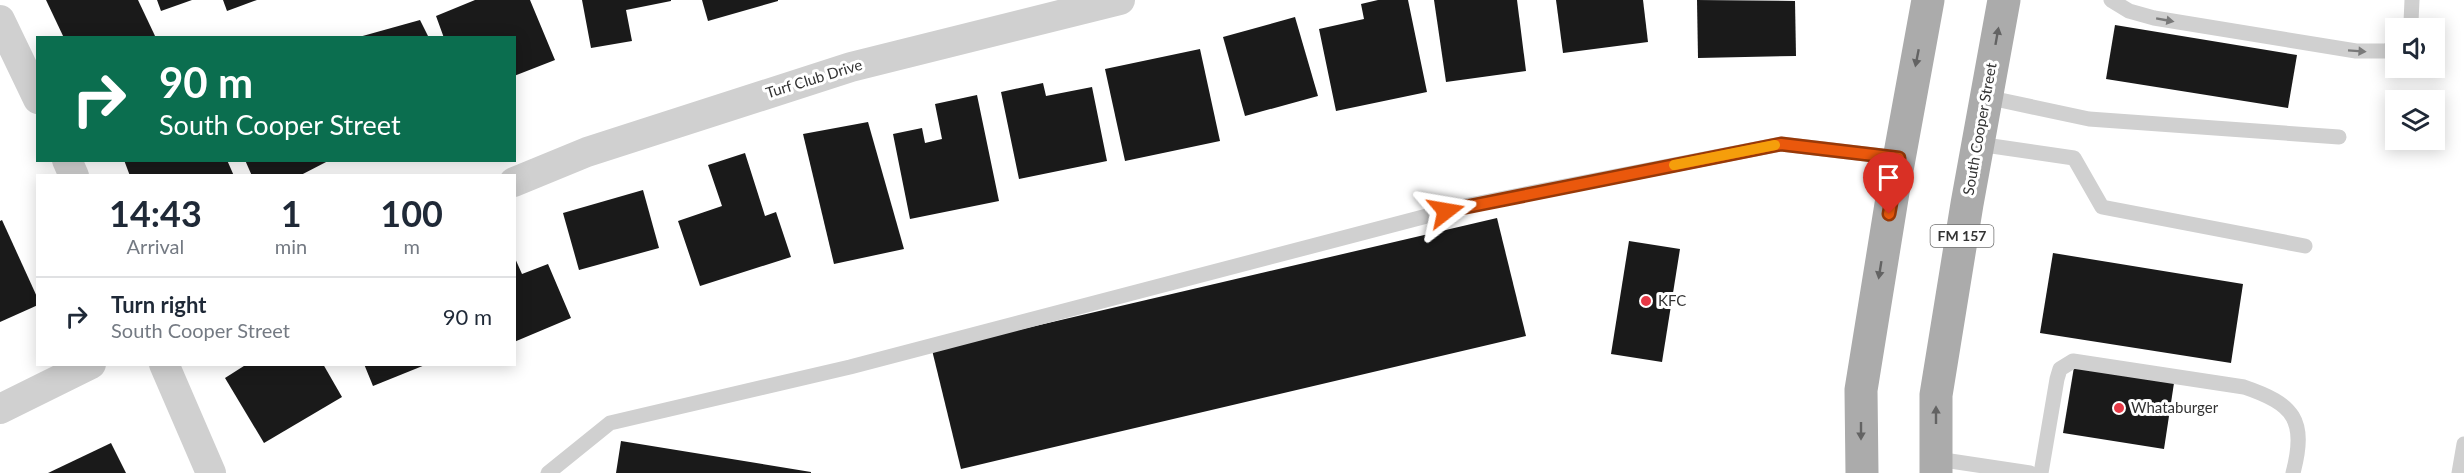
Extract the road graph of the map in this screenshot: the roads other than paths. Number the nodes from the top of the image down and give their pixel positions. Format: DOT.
graph roads {
  1 [pos="1120,0"];
  2 [pos="1928,0"];
  3 [pos="2004,0"];
  4 [pos="2111,0"];
  5 [pos="2412,0"];
  6 [pos="2411,18"];
  7 [pos="0,20"];
  8 [pos="2385,51"];
  9 [pos="36,95"];
  10 [pos="1986,98"];
  11 [pos="2339,137"];
  12 [pos="1978,144"];
  13 [pos="1899,158"];
  14 [pos="516,181"];
  15 [pos="2305,246"];
  16 [pos="87,366"];
  17 [pos="165,366"];
  18 [pos="0,409"];
  19 [pos="2464,444"];
  20 [pos="1936,466"];
  21 [pos="211,473"];
  22 [pos="548,473"];
  23 [pos="1862,473"];
  24 [pos="2030,473"];
  25 [pos="2041,473"];
  26 [pos="2293,473"];
  27 [pos="2459,473"];
  1 -- 14 [label="street, Turf Club Drive"];
  2 -- 13 [label="main road, one-way"];
  10 -- 3 [label="main road, South Cooper Street / FM 157, one-way"];
  4 -- 8 [label="lane, one-way"];
  5 -- 6 [label="lane"];
  7 -- 9 [label="street"];
  10 -- 11 [label="lane"];
  10 -- 12 [label="main road, South Cooper Street / FM 157"];
  12 -- 15 [label="lane"];
  20 -- 12 [label="main road, South Cooper Street / FM 157, one-way"];
  13 -- 22 [label="lane"];
  13 -- 23 [label="main road, one-way"];
  16 -- 18 [label="street"];
  17 -- 21 [label="street"];
  19 -- 27 [label="lane"];
  20 -- 24 [label="lane"];
  25 -- 26 [label="lane"];
}
